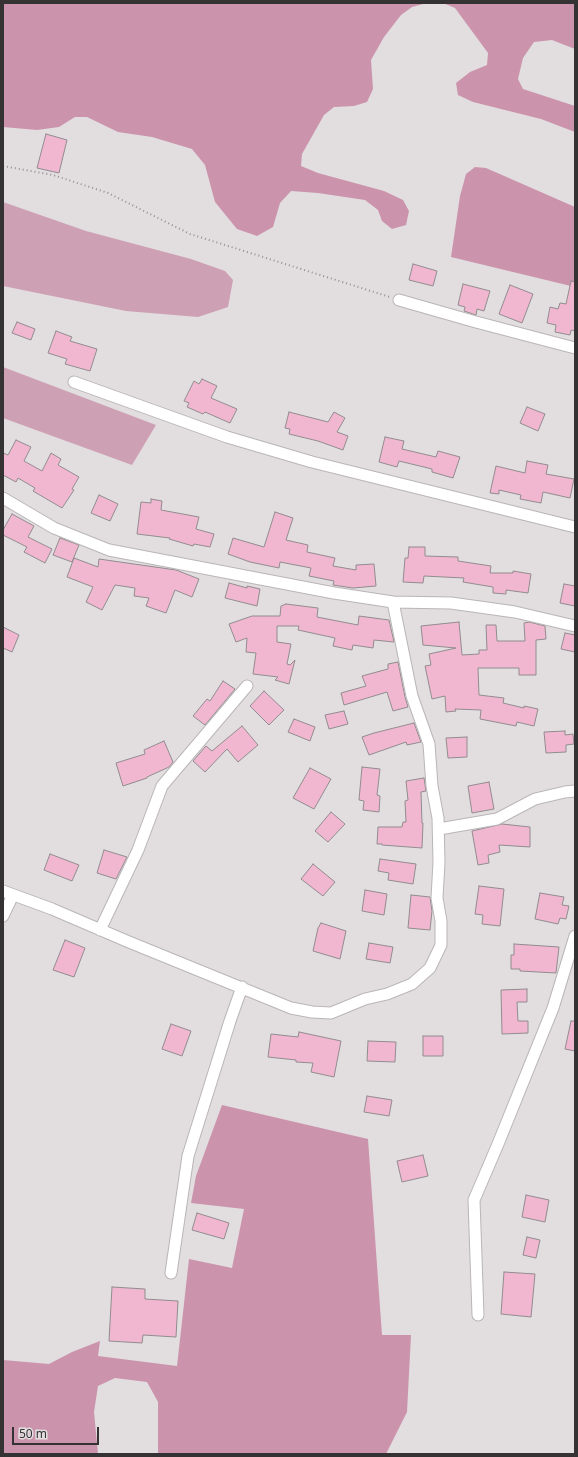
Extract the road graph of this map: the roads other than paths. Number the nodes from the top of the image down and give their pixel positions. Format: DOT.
graph roads {
  1 [pos="398,300"];
  2 [pos="575,348"];
  3 [pos="74,382"];
  4 [pos="3,498"];
  5 [pos="575,527"];
  6 [pos="393,602"];
  7 [pos="575,626"];
  8 [pos="246,686"];
  9 [pos="575,791"];
  10 [pos="438,829"];
  11 [pos="8,893"];
  12 [pos="3,916"];
  13 [pos="100,930"];
  14 [pos="575,936"];
  15 [pos="242,987"];
  16 [pos="171,1273"];
  17 [pos="478,1315"];
  1 -- 2 [label="street"];
  3 -- 5 [label="street"];
  4 -- 6 [label="street"];
  6 -- 7 [label="street"];
  6 -- 10 [label="street"];
  8 -- 13 [label="street"];
  9 -- 10 [label="street"];
  10 -- 15 [label="street"];
  11 -- 12 [label="street"];
  11 -- 13 [label="street"];
  13 -- 15 [label="street"];
  14 -- 17 [label="street"];
  15 -- 16 [label="street"];
}
